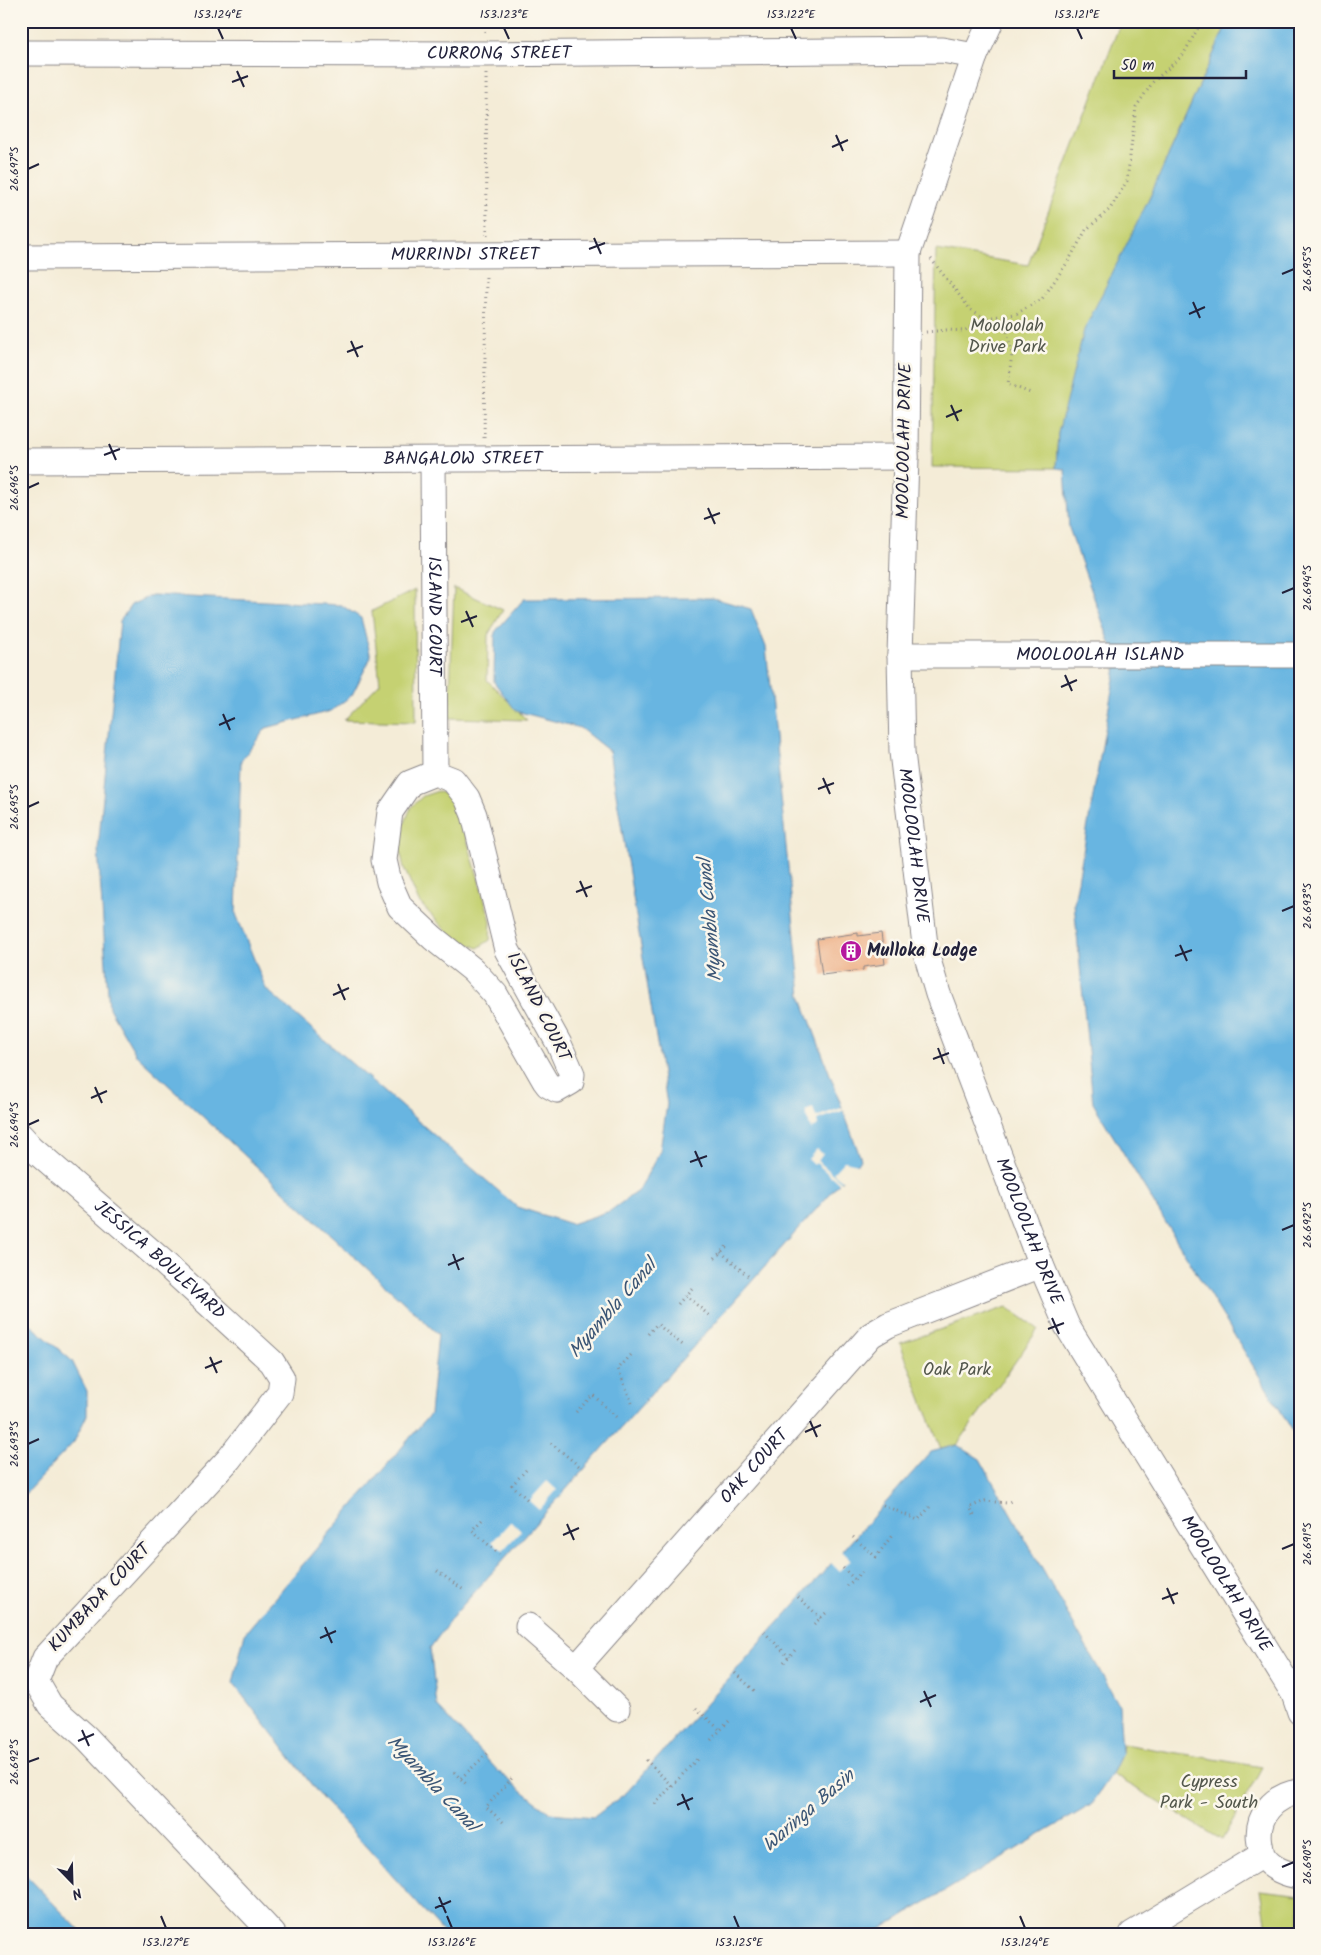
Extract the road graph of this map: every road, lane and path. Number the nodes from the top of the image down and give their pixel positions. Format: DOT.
graph roads {
  1 [pos="991,21"];
  2 [pos="1202,21"];
  3 [pos="21,53"];
  4 [pos="975,56"];
  5 [pos="920,256"];
  6 [pos="21,257"];
  7 [pos="1004,317"];
  8 [pos="985,318"];
  9 [pos="907,336"];
  10 [pos="1033,394"];
  11 [pos="906,457"];
  12 [pos="433,460"];
  13 [pos="21,461"];
  14 [pos="900,654"];
  15 [pos="1300,655"];
  16 [pos="435,773"];
  17 [pos="507,950"];
  18 [pos="473,970"];
  19 [pos="21,1136"];
  20 [pos="728,1245"];
  21 [pos="721,1252"];
  22 [pos="715,1258"];
  23 [pos="1041,1265"];
  24 [pos="748,1276"];
  25 [pos="693,1287"];
  26 [pos="686,1295"];
  27 [pos="678,1304"];
  28 [pos="711,1318"];
  29 [pos="648,1334"];
  30 [pos="684,1347"];
  31 [pos="631,1355"];
  32 [pos="280,1393"];
  33 [pos="632,1403"];
  34 [pos="576,1412"];
  35 [pos="616,1417"];
  36 [pos="551,1443"];
  37 [pos="579,1466"];
  38 [pos="526,1470"];
  39 [pos="1013,1500"];
  40 [pos="529,1501"];
  41 [pos="883,1505"];
  42 [pos="930,1507"];
  43 [pos="974,1516"];
  44 [pos="482,1520"];
  45 [pos="893,1534"];
  46 [pos="853,1537"];
  47 [pos="498,1554"];
  48 [pos="842,1568"];
  49 [pos="437,1571"];
  50 [pos="862,1572"];
  51 [pos="854,1579"];
  52 [pos="847,1586"];
  53 [pos="465,1591"];
  54 [pos="798,1596"];
  55 [pos="828,1610"];
  56 [pos="821,1618"];
  57 [pos="814,1624"];
  58 [pos="528,1626"];
  59 [pos="764,1632"];
  60 [pos="795,1650"];
  61 [pos="789,1657"];
  62 [pos="784,1662"];
  63 [pos="576,1668"];
  64 [pos="735,1673"];
  65 [pos="757,1693"];
  66 [pos="617,1708"];
  67 [pos="696,1708"];
  68 [pos="1300,1712"];
  69 [pos="729,1721"];
  70 [pos="720,1730"];
  71 [pos="711,1740"];
  72 [pos="488,1753"];
  73 [pos="699,1757"];
  74 [pos="646,1760"];
  75 [pos="454,1772"];
  76 [pos="461,1778"];
  77 [pos="512,1778"];
  78 [pos="466,1784"];
  79 [pos="672,1786"];
  80 [pos="1300,1792"];
  81 [pos="655,1804"];
  82 [pos="503,1822"];
  83 [pos="1262,1855"];
  84 [pos="1300,1876"];
  85 [pos="273,1934"];
  86 [pos="1132,1934"];
  1 -- 4 [label="street, MOOLOOLAH DRIVE"];
  2 -- 7 [label="path"];
  3 -- 4 [label="street, CURRONG STREET"];
  4 -- 5 [label="street, MOOLOOLAH DRIVE"];
  5 -- 6 [label="street, MURRINDI STREET"];
  5 -- 8 [label="path"];
  5 -- 9 [label="street, MOOLOOLAH DRIVE"];
  7 -- 8 [label="path"];
  7 -- 10 [label="path"];
  8 -- 9 [label="path"];
  9 -- 11 [label="street, MOOLOOLAH DRIVE"];
  11 -- 12 [label="street, BANGALOW STREET"];
  11 -- 14 [label="street, MOOLOOLAH DRIVE"];
  12 -- 13 [label="street, BANGALOW STREET"];
  12 -- 16 [label="street, ISLAND COURT"];
  14 -- 15 [label="street, MOOLOOLAH ISLAND"];
  14 -- 23 [label="street, MOOLOOLAH DRIVE"];
  16 -- 17 [label="street, ISLAND COURT"];
  16 -- 18 [label="street, ISLAND COURT"];
  17 -- 18 [label="street"];
  17 -- 18 [label="street, ISLAND COURT"];
  19 -- 32 [label="street, JESSICA BOULEVARD"];
  20 -- 21 [label="path"];
  21 -- 22 [label="path"];
  21 -- 24 [label="path"];
  23 -- 63 [label="street, OAK COURT"];
  23 -- 68 [label="street, MOOLOOLAH DRIVE"];
  25 -- 26 [label="path"];
  26 -- 27 [label="path"];
  26 -- 28 [label="path"];
  29 -- 30 [label="path"];
  31 -- 33 [label="path"];
  32 -- 85 [label="street, KUMBADA COURT"];
  34 -- 35 [label="path"];
  36 -- 37 [label="path"];
  38 -- 40 [label="path"];
  39 -- 43 [label="path"];
  41 -- 42 [label="path"];
  44 -- 47 [label="path"];
  45 -- 46 [label="path"];
  48 -- 51 [label="path"];
  49 -- 53 [label="path"];
  50 -- 51 [label="path"];
  51 -- 52 [label="path"];
  54 -- 56 [label="path"];
  55 -- 56 [label="path"];
  56 -- 57 [label="path"];
  58 -- 63 [label="street"];
  59 -- 61 [label="path"];
  60 -- 61 [label="path"];
  61 -- 62 [label="path"];
  63 -- 66 [label="street"];
  64 -- 65 [label="path"];
  67 -- 70 [label="path"];
  69 -- 70 [label="path"];
  70 -- 71 [label="path"];
  72 -- 76 [label="path"];
  73 -- 79 [label="path"];
  74 -- 79 [label="path"];
  75 -- 76 [label="path"];
  76 -- 78 [label="path"];
  77 -- 82 [label="path"];
  79 -- 81 [label="path"];
  80 -- 83 [label="street"];
  83 -- 84 [label="street"];
  83 -- 86 [label="street"];
}
